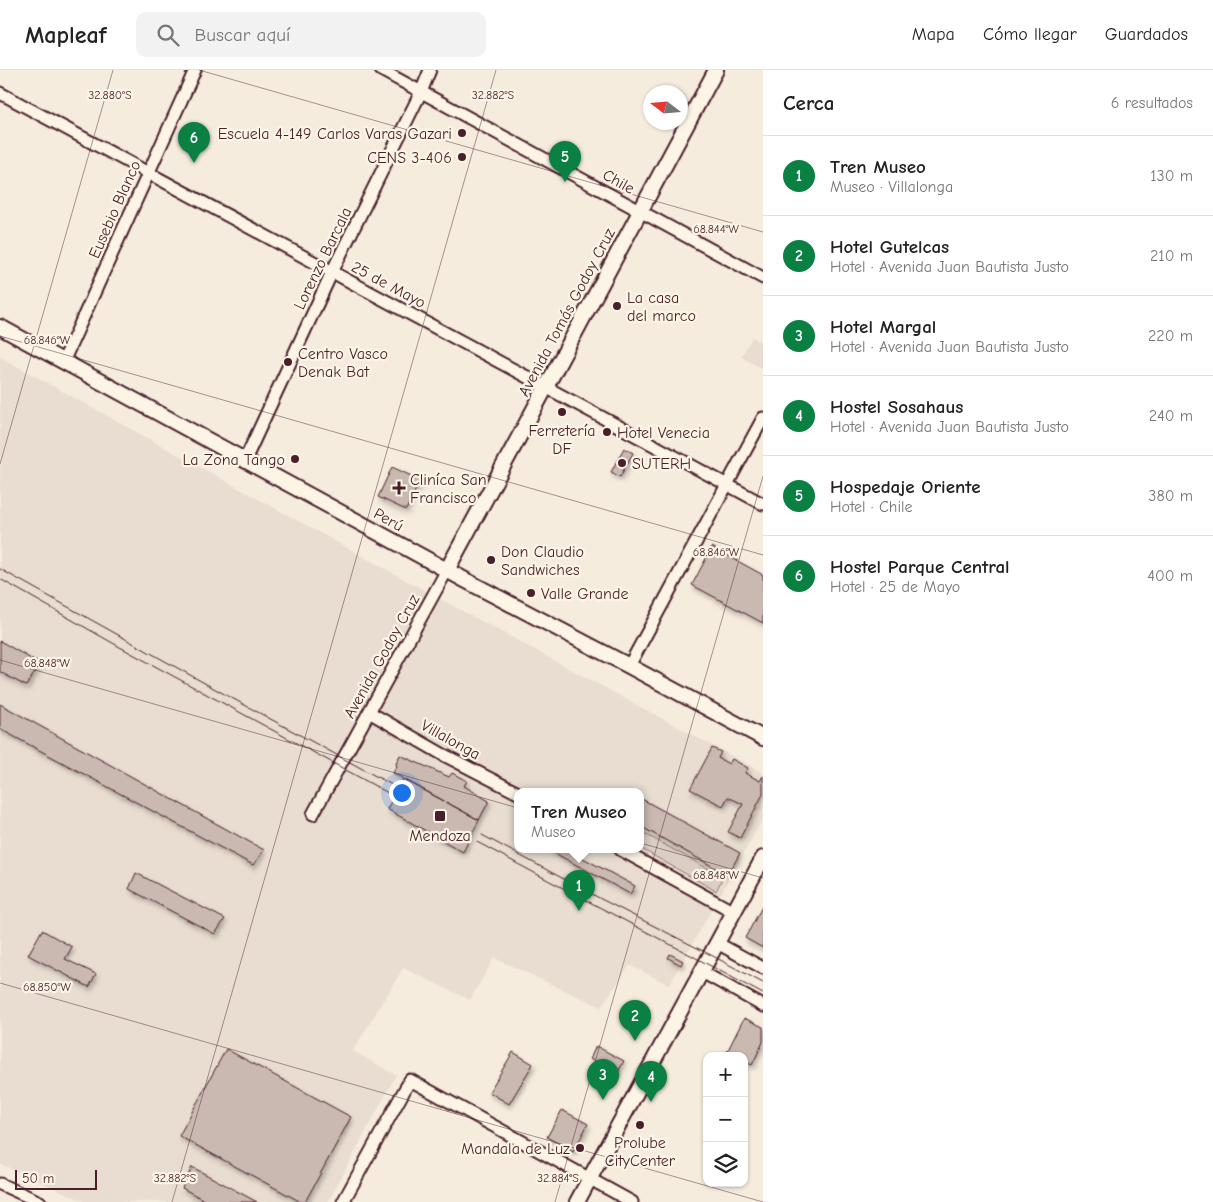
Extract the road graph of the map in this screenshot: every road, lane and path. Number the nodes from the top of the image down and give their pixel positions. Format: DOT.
graph roads {
  1 [pos="194,70"];
  2 [pos="381,70"];
  3 [pos="430,70"];
  4 [pos="716,70"];
  5 [pos="421,92"];
  6 [pos="0,93"];
  7 [pos="148,172"];
  8 [pos="641,211"];
  9 [pos="332,272"];
  10 [pos="763,278"];
  11 [pos="0,327"];
  12 [pos="63,362"];
  13 [pos="546,387"];
  14 [pos="763,418"];
  15 [pos="246,460"];
  16 [pos="727,484"];
  17 [pos="763,504"];
  18 [pos="446,570"];
  19 [pos="629,666"];
  20 [pos="368,712"];
  21 [pos="763,738"];
  22 [pos="514,792"];
  23 [pos="313,814"];
  24 [pos="626,853"];
  25 [pos="763,858"];
  26 [pos="734,912"];
  27 [pos="717,943"];
  28 [pos="763,968"];
  29 [pos="702,972"];
  30 [pos="763,1006"];
  31 [pos="590,1178"];
  32 [pos="0,1184"];
  33 [pos="40,1202"];
  34 [pos="343,1202"];
  35 [pos="577,1202"];
  36 [pos="632,1202"];
  1 -- 7 [label="street, Eusebio Blanco"];
  2 -- 5 [label="street, Chile"];
  3 -- 5 [label="street, Lorenzo Barcala"];
  4 -- 8 [label="main road, Avenida Tomás Godoy Cruz"];
  5 -- 8 [label="street, Chile"];
  5 -- 9 [label="street, Lorenzo Barcala"];
  6 -- 7 [label="street, 25 de Mayo"];
  7 -- 9 [label="street, 25 de Mayo"];
  7 -- 12 [label="street, Eusebio Blanco"];
  8 -- 10 [label="street, Chile"];
  8 -- 13 [label="main road, Avenida Tomás Godoy Cruz"];
  9 -- 13 [label="street, 25 de Mayo"];
  9 -- 15 [label="street, Lorenzo Barcala"];
  11 -- 12 [label="main road, Perú"];
  12 -- 15 [label="main road, Perú"];
  13 -- 16 [label="street, 25 de Mayo"];
  13 -- 18 [label="main road, Avenida Tomás Godoy Cruz"];
  14 -- 16 [label="street"];
  15 -- 18 [label="main road, Perú"];
  16 -- 17 [label="street, 25 de Mayo"];
  16 -- 19 [label="street"];
  18 -- 19 [label="main road, Perú"];
  18 -- 20 [label="street, Avenida Godoy Cruz"];
  19 -- 21 [label="main road, Perú"];
  20 -- 22 [label="street, Villalonga"];
  20 -- 23 [label="street, Avenida Godoy Cruz"];
  24 -- 26 [label="street"];
  25 -- 26 [label="main road"];
  26 -- 27 [label="main road"];
  27 -- 28 [label="street"];
  27 -- 29 [label="main road"];
  29 -- 30 [label="street"];
  29 -- 31 [label="main road"];
  31 -- 34 [label="street"];
  31 -- 35 [label="main road"];
  31 -- 36 [label="street"];
  32 -- 33 [label="street"];
}
